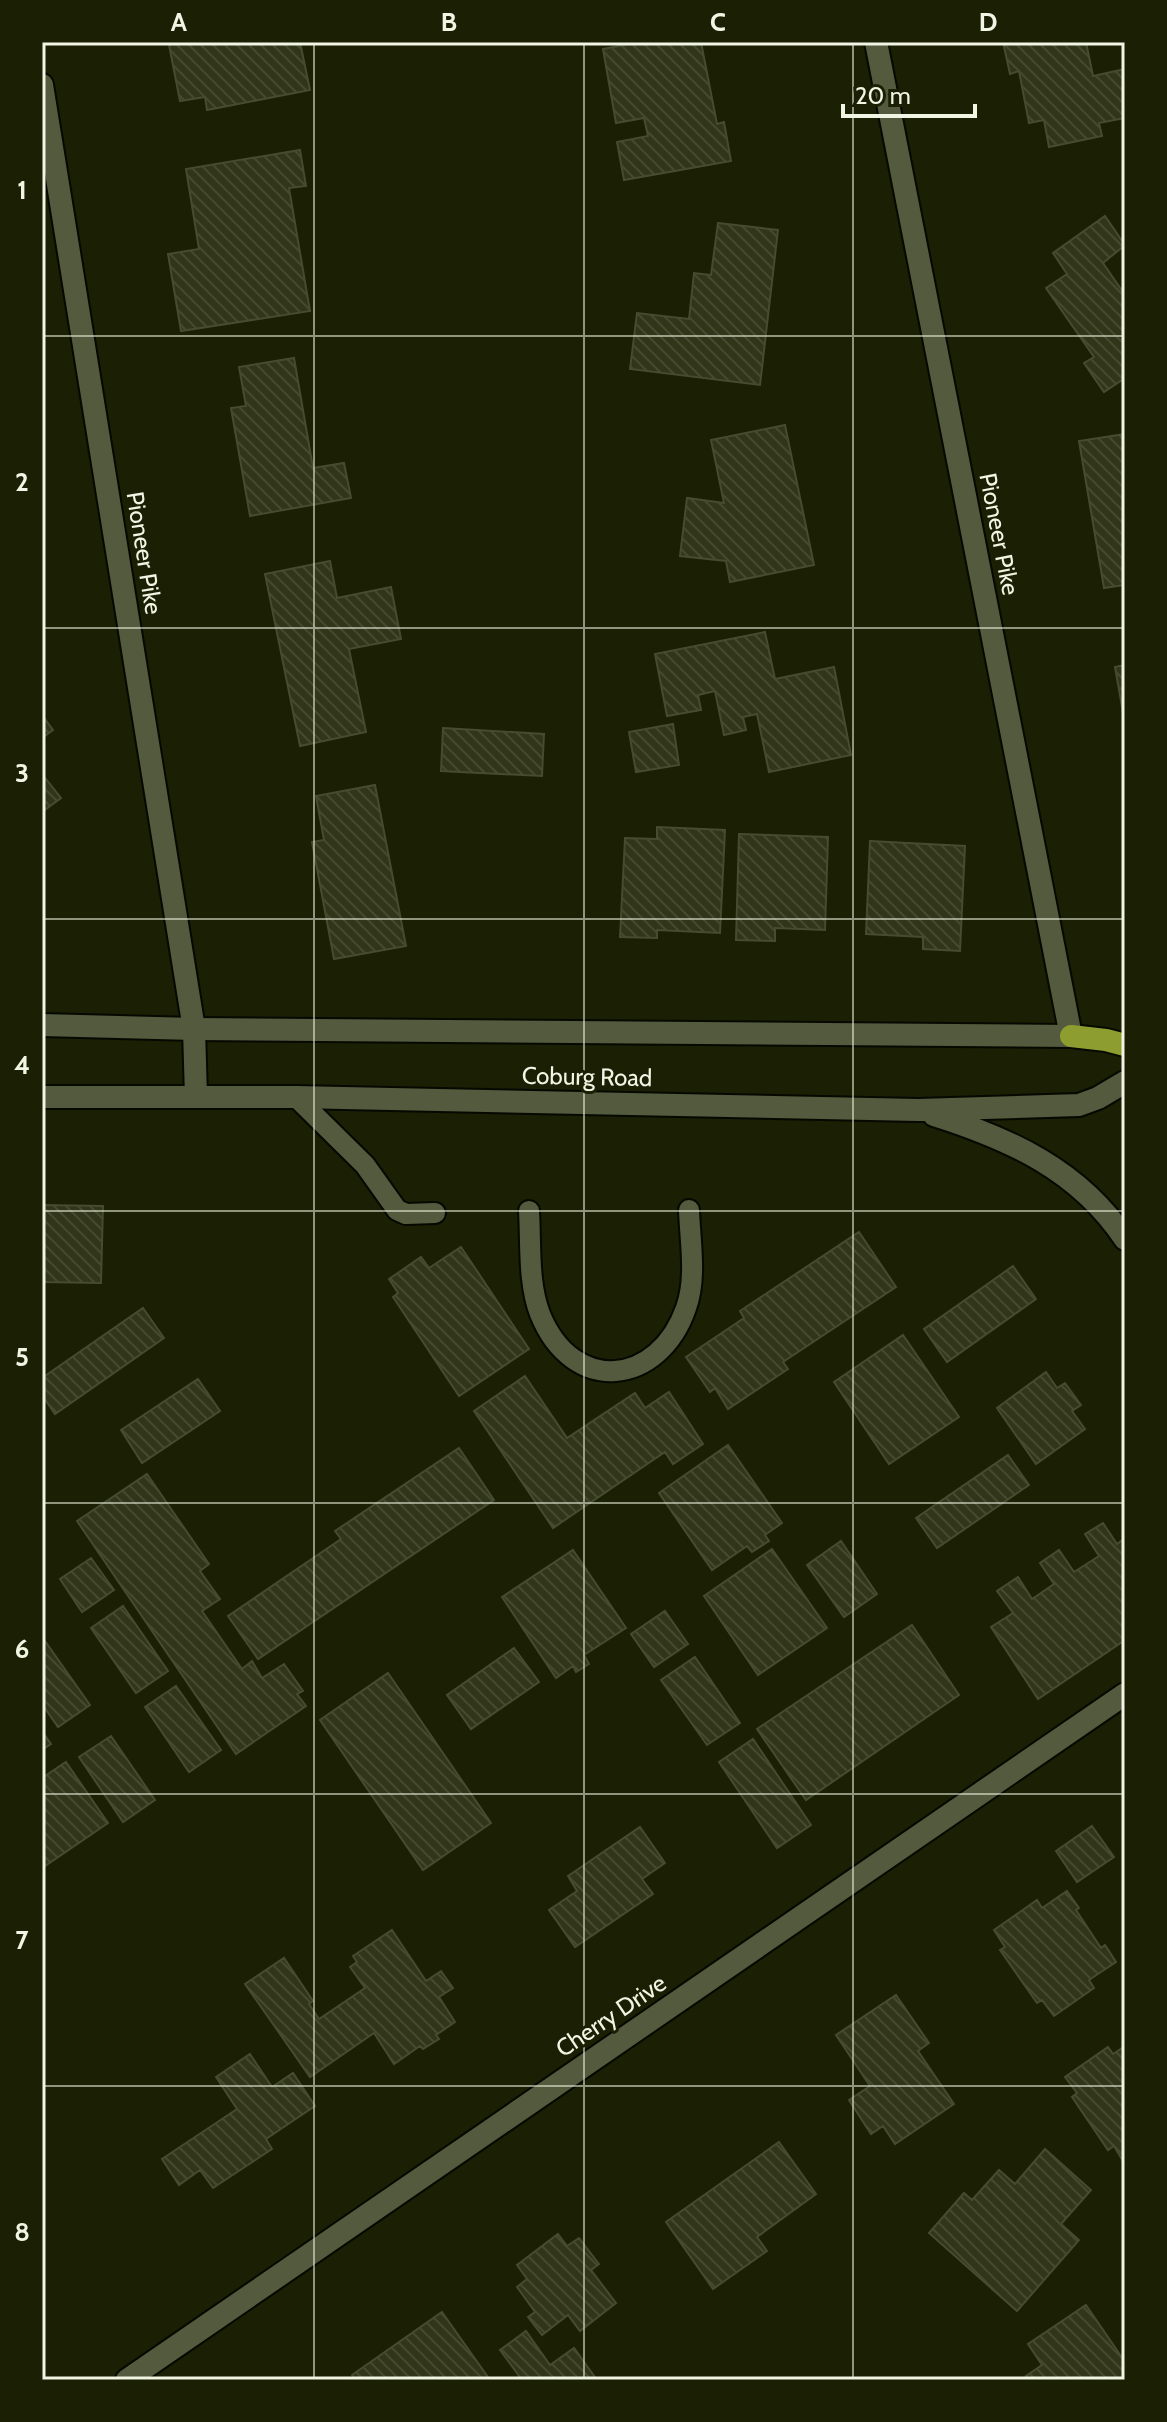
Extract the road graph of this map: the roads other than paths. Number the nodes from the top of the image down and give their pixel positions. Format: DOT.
graph roads {
  1 [pos="876,42"];
  2 [pos="42,85"];
  3 [pos="42,1025"];
  4 [pos="194,1029"];
  5 [pos="1071,1036"];
  6 [pos="1125,1045"];
  7 [pos="1125,1082"];
  8 [pos="42,1097"];
  9 [pos="196,1097"];
  10 [pos="296,1097"];
  11 [pos="918,1110"];
  12 [pos="689,1210"];
  13 [pos="529,1211"];
  14 [pos="435,1213"];
  15 [pos="1125,1239"];
  16 [pos="1125,1694"];
  17 [pos="127,2380"];
  1 -- 5 [label="street, Pioneer Pike"];
  2 -- 4 [label="street, Pioneer Pike"];
  3 -- 4 [label="street, Coburg Road"];
  4 -- 5 [label="street, Coburg Road"];
  4 -- 9 [label="street, Pioneer Pike"];
  5 -- 6 [label="main road, Coburg Road"];
  7 -- 11 [label="street, Coburg Road"];
  8 -- 9 [label="street, Coburg Road"];
  9 -- 10 [label="street, Coburg Road"];
  10 -- 11 [label="street, Coburg Road"];
  10 -- 14 [label="lane"];
  11 -- 15 [label="street"];
  12 -- 13 [label="lane"];
  16 -- 17 [label="street, Cherry Drive"];
}
